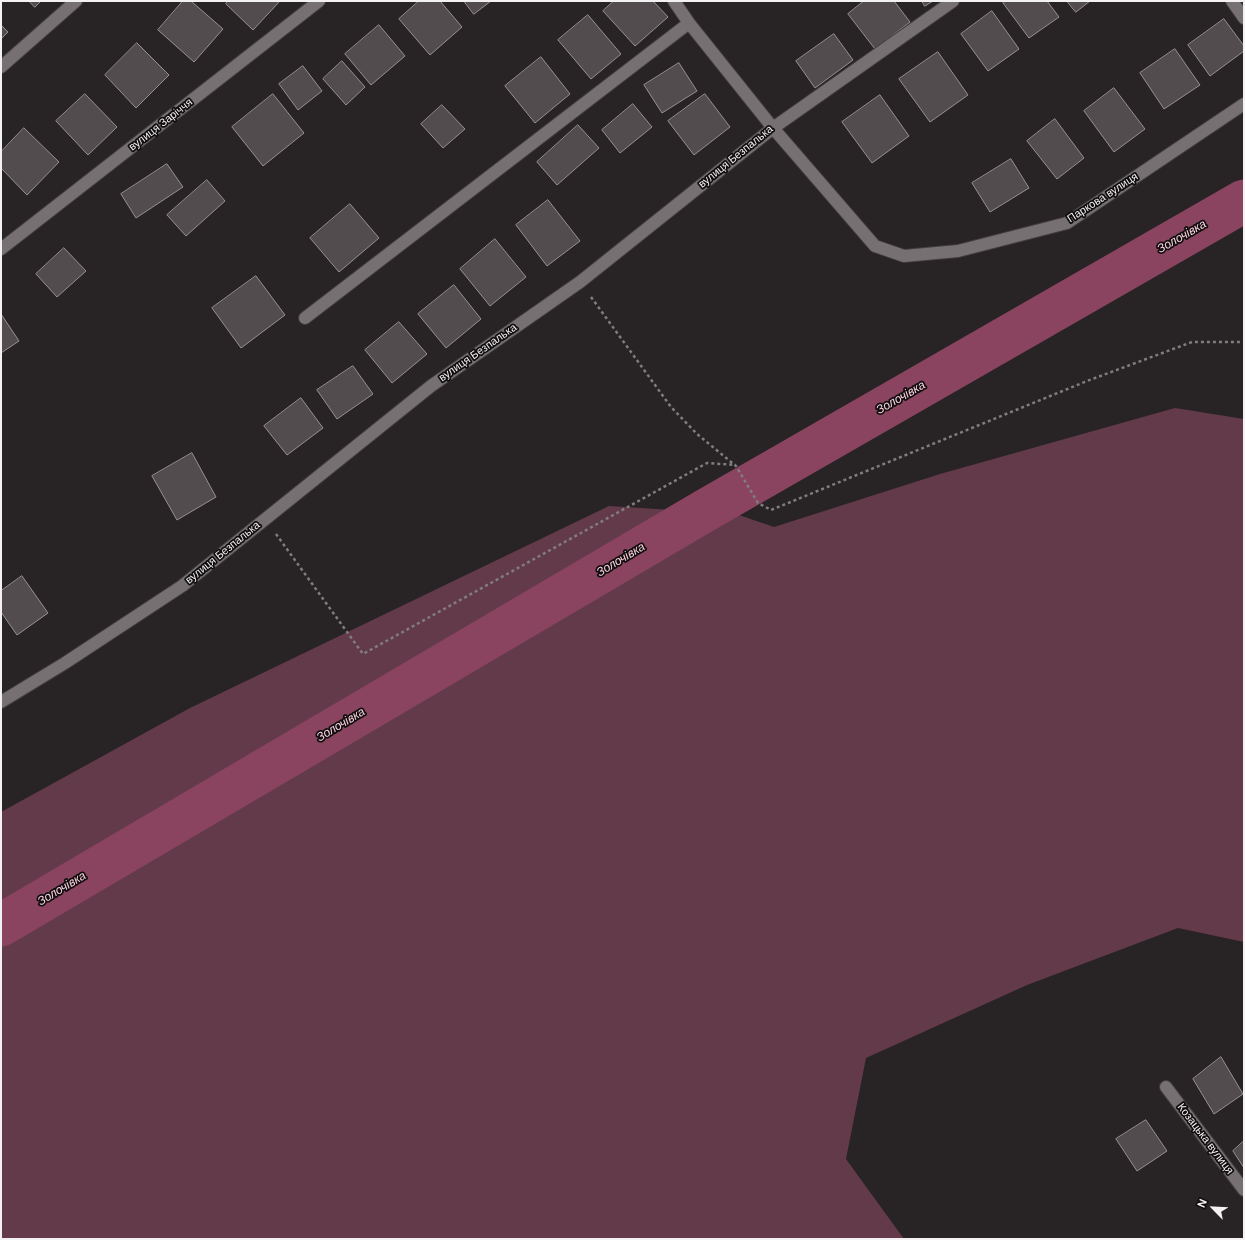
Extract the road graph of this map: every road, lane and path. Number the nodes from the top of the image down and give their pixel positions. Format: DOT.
graph roads {
  1 [pos="76,1"];
  2 [pos="319,1"];
  3 [pos="674,1"];
  4 [pos="953,1"];
  5 [pos="1232,1"];
  6 [pos="1244,18"];
  7 [pos="689,23"];
  8 [pos="1,68"];
  9 [pos="1244,104"];
  10 [pos="772,128"];
  11 [pos="1,249"];
  12 [pos="580,282"];
  13 [pos="305,318"];
  14 [pos="1244,342"];
  15 [pos="736,466"];
  16 [pos="265,519"];
  17 [pos="1,702"];
  18 [pos="1166,1087"];
  19 [pos="1244,1190"];
  1 -- 8 [label="street"];
  2 -- 11 [label="street, вулиця Заріччя"];
  3 -- 7 [label="street"];
  4 -- 10 [label="street, вулиця Безпалька"];
  5 -- 6 [label="street"];
  7 -- 10 [label="street"];
  7 -- 13 [label="street"];
  9 -- 10 [label="street, Паркова вулиця"];
  10 -- 12 [label="street, вулиця Безпалька"];
  12 -- 15 [label="path"];
  12 -- 16 [label="street, вулиця Безпалька"];
  14 -- 15 [label="path"];
  15 -- 16 [label="path"];
  16 -- 17 [label="street, вулиця Безпалька"];
  18 -- 19 [label="street, Козацька вулиця"];
}
